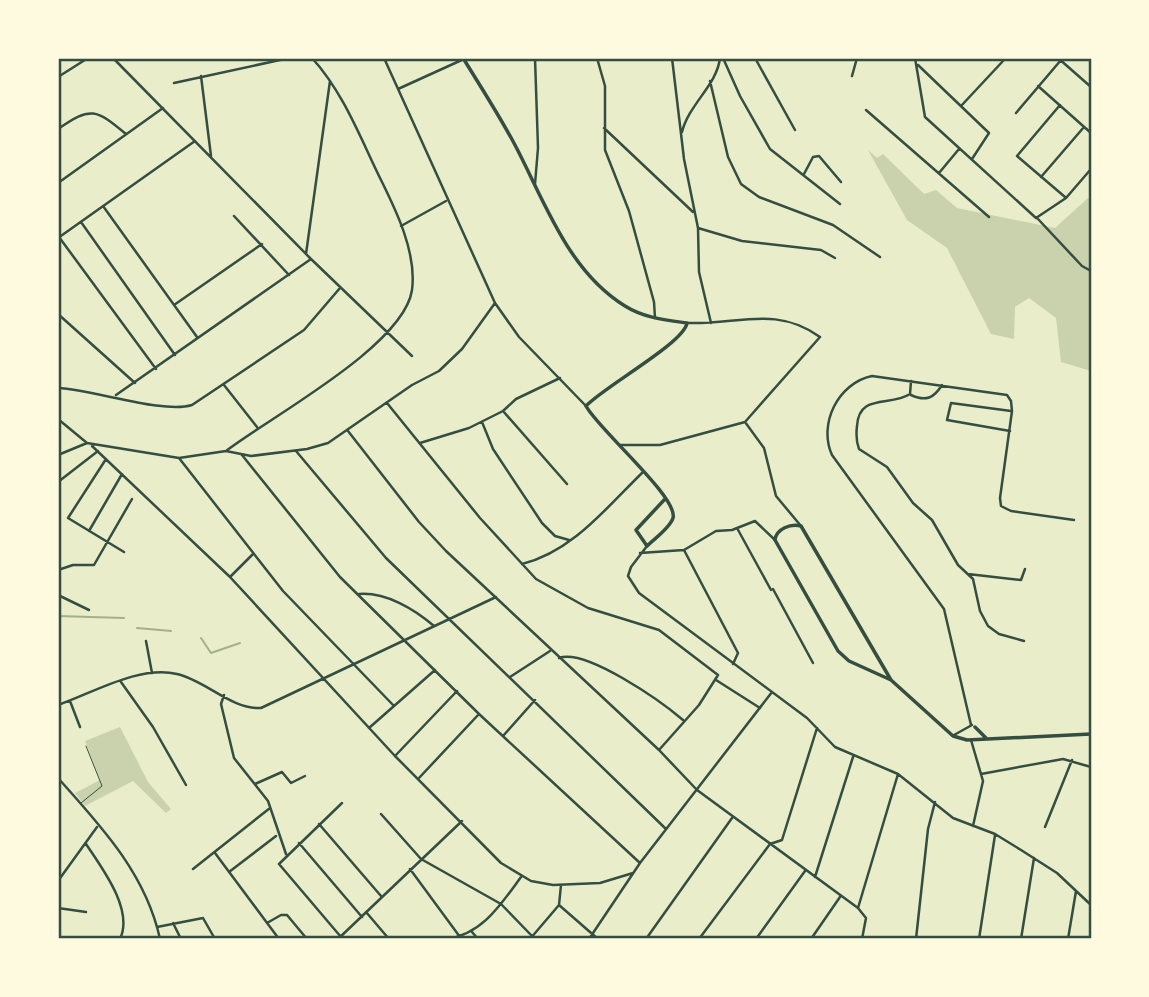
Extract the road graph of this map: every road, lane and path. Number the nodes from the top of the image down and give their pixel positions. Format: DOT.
graph roads {
  1 [pos="88,58"];
  2 [pos="113,58"];
  3 [pos="263,58"];
  4 [pos="289,58"];
  5 [pos="312,58"];
  6 [pos="384,58"];
  7 [pos="464,58"];
  8 [pos="535,58"];
  9 [pos="597,58"];
  10 [pos="671,58"];
  11 [pos="721,58"];
  12 [pos="755,58"];
  13 [pos="857,58"];
  14 [pos="915,58"];
  15 [pos="1059,59"];
  16 [pos="1003,61"];
  17 [pos="265,63"];
  18 [pos="918,65"];
  19 [pos="201,76"];
  20 [pos="852,76"];
  21 [pos="58,77"];
  22 [pos="330,80"];
  23 [pos="710,81"];
  24 [pos="174,83"];
  25 [pos="1038,86"];
  26 [pos="1091,88"];
  27 [pos="398,89"];
  28 [pos="1060,105"];
  29 [pos="961,106"];
  30 [pos="163,108"];
  31 [pos="866,110"];
  32 [pos="1016,113"];
  33 [pos="1084,127"];
  34 [pos="604,128"];
  35 [pos="58,129"];
  36 [pos="795,130"];
  37 [pos="1091,133"];
  38 [pos="126,134"];
  39 [pos="681,136"];
  40 [pos="195,141"];
  41 [pos="959,149"];
  42 [pos="212,158"];
  43 [pos="972,160"];
  44 [pos="1091,169"];
  45 [pos="939,173"];
  46 [pos="803,174"];
  47 [pos="1041,177"];
  48 [pos="841,182"];
  49 [pos="58,183"];
  50 [pos="535,186"];
  51 [pos="1066,198"];
  52 [pos="446,201"];
  53 [pos="840,204"];
  54 [pos="103,206"];
  55 [pos="695,214"];
  56 [pos="234,216"];
  57 [pos="989,217"];
  58 [pos="1038,219"];
  59 [pos="81,222"];
  60 [pos="401,226"];
  61 [pos="698,229"];
  62 [pos="58,237"];
  63 [pos="262,244"];
  64 [pos="306,254"];
  65 [pos="880,257"];
  66 [pos="835,258"];
  67 [pos="311,259"];
  68 [pos="1091,271"];
  69 [pos="289,275"];
  70 [pos="340,288"];
  71 [pos="495,303"];
  72 [pos="174,305"];
  73 [pos="58,314"];
  74 [pos="655,318"];
  75 [pos="687,323"];
  76 [pos="711,323"];
  77 [pos="388,332"];
  78 [pos="197,338"];
  79 [pos="175,355"];
  80 [pos="412,355"];
  81 [pos="156,369"];
  82 [pos="560,379"];
  83 [pos="911,381"];
  84 [pos="135,383"];
  85 [pos="943,384"];
  86 [pos="224,386"];
  87 [pos="58,388"];
  88 [pos="910,394"];
  89 [pos="115,396"];
  90 [pos="387,403"];
  91 [pos="586,406"];
  92 [pos="1012,411"];
  93 [pos="504,413"];
  94 [pos="58,419"];
  95 [pos="482,422"];
  96 [pos="745,422"];
  97 [pos="258,427"];
  98 [pos="1010,430"];
  99 [pos="348,432"];
  100 [pos="87,443"];
  101 [pos="420,443"];
  102 [pos="617,445"];
  103 [pos="93,446"];
  104 [pos="98,451"];
  105 [pos="226,451"];
  106 [pos="296,451"];
  107 [pos="58,455"];
  108 [pos="242,455"];
  109 [pos="179,458"];
  110 [pos="106,459"];
  111 [pos="643,472"];
  112 [pos="122,474"];
  113 [pos="58,482"];
  114 [pos="567,484"];
  115 [pos="132,499"];
  116 [pos="665,499"];
  117 [pos="1074,520"];
  118 [pos="801,526"];
  119 [pos="737,528"];
  120 [pos="89,531"];
  121 [pos="571,540"];
  122 [pos="775,540"];
  123 [pos="107,542"];
  124 [pos="647,546"];
  125 [pos="684,550"];
  126 [pos="124,552"];
  127 [pos="254,553"];
  128 [pos="640,553"];
  129 [pos="522,564"];
  130 [pos="1025,569"];
  131 [pos="58,570"];
  132 [pos="968,574"];
  133 [pos="230,577"];
  134 [pos="357,594"];
  135 [pos="58,595"];
  136 [pos="496,597"];
  137 [pos="89,610"];
  138 [pos="451,619"];
  139 [pos="434,626"];
  140 [pos="405,638"];
  141 [pos="146,641"];
  142 [pos="1024,641"];
  143 [pos="550,651"];
  144 [pos="559,659"];
  145 [pos="353,663"];
  146 [pos="813,663"];
  147 [pos="733,664"];
  148 [pos="436,669"];
  149 [pos="152,673"];
  150 [pos="325,677"];
  151 [pos="510,677"];
  152 [pos="716,680"];
  153 [pos="891,680"];
  154 [pos="121,682"];
  155 [pos="457,691"];
  156 [pos="772,692"];
  157 [pos="224,695"];
  158 [pos="535,700"];
  159 [pos="69,701"];
  160 [pos="58,705"];
  161 [pos="394,706"];
  162 [pos="760,708"];
  163 [pos="479,714"];
  164 [pos="683,720"];
  165 [pos="973,726"];
  166 [pos="80,727"];
  167 [pos="369,728"];
  168 [pos="817,728"];
  169 [pos="963,729"];
  170 [pos="1091,734"];
  171 [pos="503,736"];
  172 [pos="953,736"];
  173 [pos="987,739"];
  174 [pos="971,740"];
  175 [pos="86,746"];
  176 [pos="659,750"];
  177 [pos="395,756"];
  178 [pos="853,757"];
  179 [pos="1072,760"];
  180 [pos="1091,767"];
  181 [pos="898,774"];
  182 [pos="981,774"];
  183 [pos="305,776"];
  184 [pos="58,778"];
  185 [pos="419,779"];
  186 [pos="255,784"];
  187 [pos="186,785"];
  188 [pos="697,790"];
  189 [pos="935,802"];
  190 [pos="342,803"];
  191 [pos="80,804"];
  192 [pos="270,808"];
  193 [pos="381,814"];
  194 [pos="732,818"];
  195 [pos="462,821"];
  196 [pos="319,824"];
  197 [pos="972,826"];
  198 [pos="97,827"];
  199 [pos="1045,827"];
  200 [pos="666,829"];
  201 [pos="995,834"];
  202 [pos="277,835"];
  203 [pos="299,843"];
  204 [pos="86,844"];
  205 [pos="770,844"];
  206 [pos="215,853"];
  207 [pos="286,854"];
  208 [pos="1034,858"];
  209 [pos="421,859"];
  210 [pos="639,863"];
  211 [pos="193,869"];
  212 [pos="410,869"];
  213 [pos="805,871"];
  214 [pos="229,872"];
  215 [pos="633,873"];
  216 [pos="522,877"];
  217 [pos="815,877"];
  218 [pos="58,881"];
  219 [pos="561,885"];
  220 [pos="1076,890"];
  221 [pos="381,896"];
  222 [pos="840,897"];
  223 [pos="501,904"];
  224 [pos="559,905"];
  225 [pos="1091,905"];
  226 [pos="58,908"];
  227 [pos="858,908"];
  228 [pos="86,912"];
  229 [pos="366,912"];
  230 [pos="362,917"];
  231 [pos="173,923"];
  232 [pos="267,923"];
  233 [pos="157,927"];
  234 [pos="472,932"];
  235 [pos="460,937"];
  236 [pos="591,937"];
  237 [pos="340,938"];
  238 [pos="531,938"];
  239 [pos="120,939"];
  240 [pos="160,939"];
  241 [pos="181,939"];
  242 [pos="215,939"];
  243 [pos="279,939"];
  244 [pos="307,939"];
  245 [pos="387,939"];
  246 [pos="446,939"];
  247 [pos="478,939"];
  248 [pos="598,939"];
  249 [pos="646,939"];
  250 [pos="699,939"];
  251 [pos="756,939"];
  252 [pos="811,939"];
  253 [pos="862,939"];
  254 [pos="916,939"];
  255 [pos="979,939"];
  256 [pos="1021,939"];
  257 [pos="1068,939"];
  1 -- 21 [label="street"];
  2 -- 30 [label="street"];
  3 -- 17 [label="street"];
  4 -- 17 [label="street"];
  5 -- 22 [label="street"];
  6 -- 27 [label="street"];
  7 -- 27 [label="street"];
  7 -- 50 [label="street"];
  8 -- 50 [label="street"];
  9 -- 34 [label="street"];
  10 -- 39 [label="street"];
  11 -- 23 [label="street"];
  11 -- 46 [label="street"];
  12 -- 36 [label="street"];
  13 -- 20 [label="street"];
  14 -- 18 [label="street"];
  15 -- 25 [label="street"];
  15 -- 26 [label="street"];
  16 -- 29 [label="street"];
  17 -- 19 [label="street"];
  18 -- 29 [label="street"];
  18 -- 41 [label="street"];
  19 -- 24 [label="street"];
  19 -- 42 [label="street"];
  22 -- 60 [label="street"];
  22 -- 64 [label="street"];
  23 -- 39 [label="street"];
  23 -- 65 [label="street"];
  25 -- 28 [label="street"];
  25 -- 32 [label="street"];
  27 -- 52 [label="street"];
  28 -- 33 [label="street"];
  28 -- 47 [label="street"];
  29 -- 43 [label="street"];
  30 -- 38 [label="street"];
  30 -- 40 [label="street"];
  31 -- 45 [label="street"];
  33 -- 37 [label="street"];
  33 -- 47 [label="street"];
  34 -- 55 [label="street"];
  34 -- 74 [label="street"];
  35 -- 38 [label="street"];
  38 -- 49 [label="street"];
  39 -- 55 [label="street"];
  40 -- 42 [label="street"];
  40 -- 54 [label="street"];
  41 -- 43 [label="street"];
  41 -- 45 [label="street"];
  42 -- 64 [label="street"];
  43 -- 58 [label="street"];
  44 -- 51 [label="street"];
  45 -- 57 [label="street"];
  46 -- 48 [label="street"];
  46 -- 53 [label="street"];
  47 -- 51 [label="street"];
  50 -- 74 [label="street"];
  51 -- 58 [label="street"];
  52 -- 60 [label="street"];
  52 -- 71 [label="street"];
  54 -- 59 [label="street"];
  54 -- 72 [label="street"];
  55 -- 61 [label="street"];
  56 -- 63 [label="street"];
  58 -- 68 [label="street"];
  59 -- 62 [label="street"];
  59 -- 79 [label="street"];
  60 -- 77 [label="street"];
  61 -- 66 [label="street"];
  61 -- 76 [label="street"];
  62 -- 81 [label="street"];
  63 -- 69 [label="street"];
  63 -- 72 [label="street"];
  64 -- 67 [label="street"];
  67 -- 69 [label="street"];
  67 -- 70 [label="street"];
  69 -- 78 [label="street"];
  70 -- 77 [label="street"];
  70 -- 86 [label="street"];
  71 -- 82 [label="street"];
  71 -- 90 [label="street"];
  72 -- 78 [label="street"];
  73 -- 84 [label="street"];
  74 -- 75 [label="street"];
  75 -- 76 [label="street"];
  75 -- 91 [label="street"];
  76 -- 96 [label="street"];
  77 -- 80 [label="street"];
  77 -- 97 [label="street"];
  78 -- 79 [label="street"];
  79 -- 81 [label="street"];
  81 -- 84 [label="street"];
  82 -- 91 [label="street"];
  82 -- 93 [label="street"];
  83 -- 85 [label="street"];
  83 -- 88 [label="street"];
  83 -- 165 [label="street"];
  84 -- 89 [label="street"];
  85 -- 88 [label="street"];
  85 -- 92 [label="street"];
  86 -- 89 [label="street"];
  86 -- 97 [label="street"];
  87 -- 89 [label="street"];
  88 -- 132 [label="street"];
  90 -- 99 [label="street"];
  90 -- 101 [label="street"];
  91 -- 102 [label="street"];
  92 -- 98 [label="street"];
  92 -- 98 [label="street"];
  93 -- 95 [label="street"];
  93 -- 114 [label="street"];
  94 -- 100 [label="street"];
  95 -- 101 [label="street"];
  95 -- 121 [label="street"];
  96 -- 102 [label="street"];
  96 -- 118 [label="street"];
  97 -- 105 [label="street"];
  98 -- 117 [label="street"];
  99 -- 106 [label="street"];
  99 -- 136 [label="street"];
  100 -- 103 [label="street"];
  100 -- 107 [label="street"];
  101 -- 129 [label="street"];
  102 -- 111 [label="street"];
  103 -- 104 [label="street"];
  103 -- 109 [label="street"];
  104 -- 110 [label="street"];
  104 -- 113 [label="street"];
  105 -- 108 [label="street"];
  105 -- 109 [label="street"];
  106 -- 108 [label="street"];
  106 -- 138 [label="street"];
  108 -- 134 [label="street"];
  109 -- 127 [label="street"];
  110 -- 112 [label="street"];
  110 -- 120 [label="street"];
  111 -- 116 [label="street"];
  111 -- 121 [label="street"];
  112 -- 120 [label="street"];
  112 -- 133 [label="street"];
  115 -- 123 [label="street"];
  116 -- 124 [label="street"];
  116 -- 124 [label="street"];
  118 -- 122 [label="street"];
  118 -- 153 [label="street"];
  119 -- 122 [label="street"];
  119 -- 125 [label="street"];
  119 -- 146 [label="street"];
  120 -- 123 [label="street"];
  121 -- 129 [label="street"];
  122 -- 153 [label="street"];
  123 -- 126 [label="street"];
  123 -- 131 [label="street"];
  124 -- 128 [label="street"];
  125 -- 128 [label="street"];
  125 -- 147 [label="street"];
  127 -- 133 [label="street"];
  127 -- 145 [label="street"];
  128 -- 147 [label="street"];
  129 -- 152 [label="street"];
  130 -- 132 [label="street"];
  132 -- 142 [label="street"];
  133 -- 150 [label="street"];
  134 -- 139 [label="street"];
  134 -- 140 [label="street"];
  135 -- 137 [label="street"];
  136 -- 138 [label="street"];
  136 -- 143 [label="street"];
  138 -- 139 [label="street"];
  138 -- 151 [label="street"];
  139 -- 140 [label="street"];
  140 -- 145 [label="street"];
  140 -- 148 [label="street"];
  141 -- 149 [label="street"];
  143 -- 144 [label="street"];
  143 -- 151 [label="street"];
  144 -- 164 [label="street"];
  144 -- 176 [label="street"];
  145 -- 150 [label="street"];
  145 -- 161 [label="street"];
  147 -- 156 [label="street"];
  148 -- 155 [label="street"];
  148 -- 161 [label="street"];
  149 -- 154 [label="street"];
  149 -- 157 [label="street"];
  150 -- 157 [label="street"];
  150 -- 167 [label="street"];
  151 -- 158 [label="street"];
  152 -- 162 [label="street"];
  152 -- 164 [label="street"];
  153 -- 172 [label="street"];
  154 -- 159 [label="street"];
  154 -- 187 [label="street"];
  155 -- 163 [label="street"];
  155 -- 177 [label="street"];
  156 -- 162 [label="street"];
  156 -- 168 [label="street"];
  157 -- 186 [label="street"];
  158 -- 171 [label="street"];
  158 -- 200 [label="street"];
  159 -- 160 [label="street"];
  159 -- 166 [label="street"];
  161 -- 167 [label="street"];
  162 -- 188 [label="street"];
  163 -- 171 [label="street"];
  163 -- 185 [label="street"];
  164 -- 176 [label="street"];
  165 -- 169 [label="street"];
  165 -- 173 [label="street"];
  165 -- 174 [label="street"];
  167 -- 177 [label="street"];
  168 -- 178 [label="street"];
  168 -- 205 [label="street"];
  169 -- 172 [label="street"];
  169 -- 174 [label="street"];
  170 -- 173 [label="street"];
  171 -- 210 [label="street"];
  172 -- 174 [label="street"];
  173 -- 174 [label="street"];
  174 -- 182 [label="street"];
  175 -- 191 [label="lane"];
  176 -- 188 [label="street"];
  177 -- 185 [label="street"];
  178 -- 181 [label="street"];
  178 -- 217 [label="street"];
  179 -- 180 [label="street"];
  179 -- 182 [label="street"];
  179 -- 199 [label="street"];
  181 -- 189 [label="street"];
  181 -- 227 [label="street"];
  182 -- 197 [label="street"];
  183 -- 186 [label="street"];
  184 -- 191 [label="street"];
  185 -- 195 [label="street"];
  186 -- 192 [label="street"];
  188 -- 194 [label="street"];
  188 -- 200 [label="street"];
  189 -- 197 [label="street"];
  189 -- 254 [label="street"];
  190 -- 196 [label="street"];
  191 -- 198 [label="street"];
  192 -- 202 [label="street"];
  192 -- 206 [label="street"];
  193 -- 209 [label="street"];
  194 -- 205 [label="street"];
  194 -- 249 [label="street"];
  195 -- 209 [label="street"];
  195 -- 216 [label="street"];
  196 -- 203 [label="street"];
  196 -- 221 [label="street"];
  197 -- 201 [label="street"];
  198 -- 204 [label="street"];
  198 -- 233 [label="street"];
  200 -- 210 [label="street"];
  201 -- 208 [label="street"];
  201 -- 255 [label="street"];
  202 -- 207 [label="street"];
  202 -- 214 [label="street"];
  203 -- 207 [label="street"];
  203 -- 230 [label="street"];
  204 -- 218 [label="street"];
  204 -- 239 [label="street"];
  205 -- 213 [label="street"];
  205 -- 250 [label="street"];
  206 -- 211 [label="street"];
  206 -- 214 [label="street"];
  207 -- 237 [label="street"];
  208 -- 220 [label="street"];
  208 -- 256 [label="street"];
  209 -- 212 [label="street"];
  209 -- 223 [label="street"];
  210 -- 215 [label="street"];
  212 -- 221 [label="street"];
  212 -- 235 [label="street"];
  213 -- 217 [label="street"];
  213 -- 251 [label="street"];
  214 -- 232 [label="street"];
  215 -- 219 [label="street"];
  215 -- 236 [label="street"];
  216 -- 219 [label="street"];
  216 -- 223 [label="street"];
  217 -- 222 [label="street"];
  219 -- 224 [label="street"];
  220 -- 225 [label="street"];
  220 -- 257 [label="street"];
  221 -- 229 [label="street"];
  222 -- 227 [label="street"];
  222 -- 252 [label="street"];
  223 -- 234 [label="street"];
  223 -- 238 [label="street"];
  224 -- 236 [label="street"];
  224 -- 238 [label="street"];
  226 -- 228 [label="street"];
  227 -- 253 [label="street"];
  229 -- 230 [label="street"];
  229 -- 245 [label="street"];
  230 -- 237 [label="street"];
  231 -- 233 [label="street"];
  231 -- 241 [label="street"];
  231 -- 242 [label="street"];
  232 -- 243 [label="street"];
  232 -- 244 [label="street"];
  233 -- 240 [label="street"];
  234 -- 235 [label="street"];
  234 -- 247 [label="street"];
  235 -- 246 [label="street"];
  236 -- 248 [label="street"];
}
